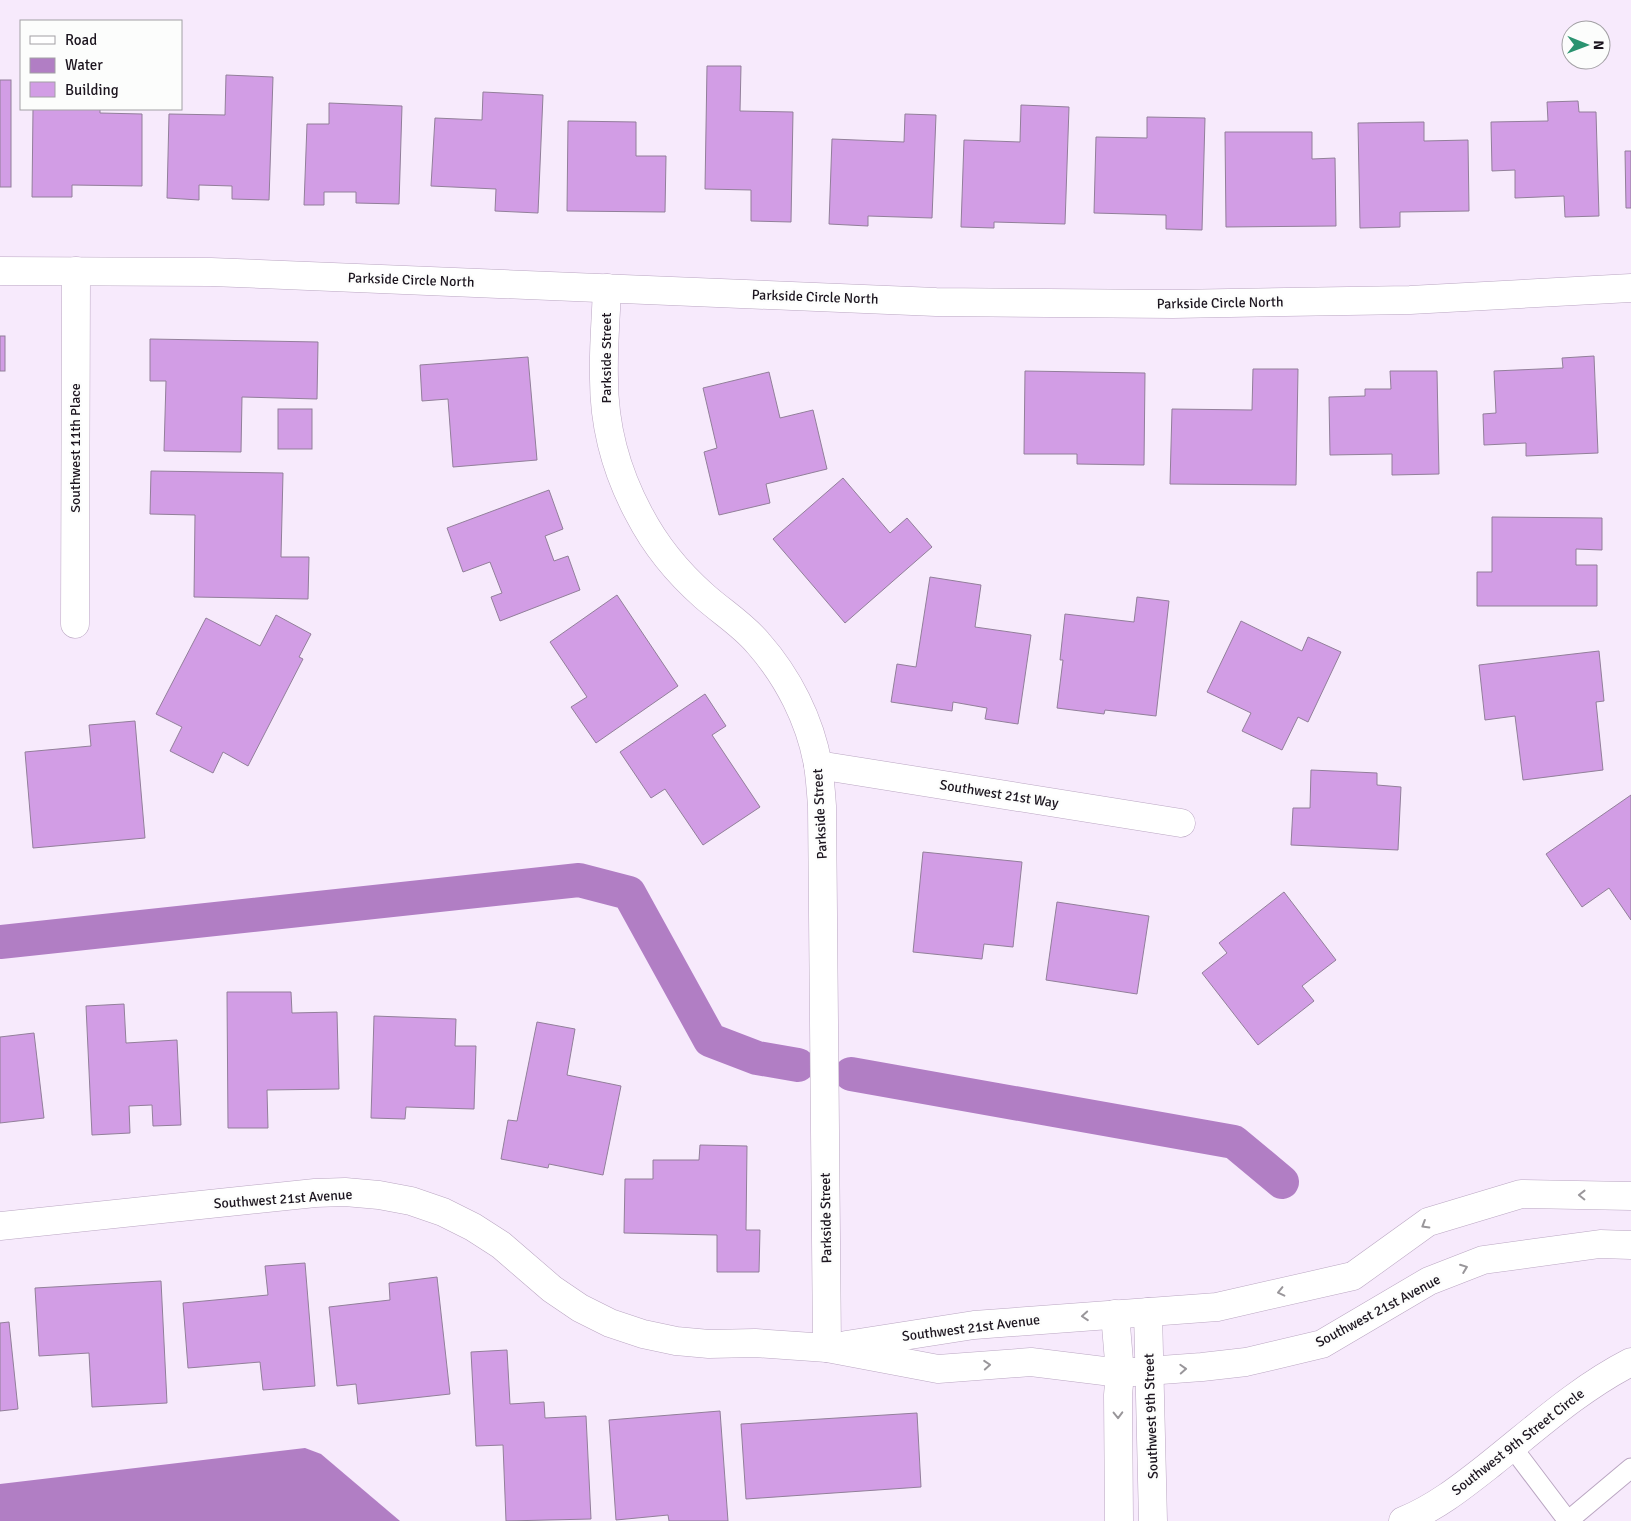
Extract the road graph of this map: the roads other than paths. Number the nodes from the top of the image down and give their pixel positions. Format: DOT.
graph roads {
  1 [pos="0,271"];
  2 [pos="76,271"];
  3 [pos="607,288"];
  4 [pos="1631,288"];
  5 [pos="75,624"];
  6 [pos="818,765"];
  7 [pos="1181,823"];
  8 [pos="1631,1196"];
  9 [pos="0,1226"];
  10 [pos="1631,1245"];
  11 [pos="1148,1312"];
  12 [pos="1115,1314"];
  13 [pos="827,1348"];
  14 [pos="1631,1362"];
  15 [pos="1150,1370"];
  16 [pos="1120,1373"];
  17 [pos="1512,1447"];
  18 [pos="1631,1468"];
  19 [pos="1120,1521"];
  20 [pos="1153,1521"];
  21 [pos="1403,1521"];
  22 [pos="1569,1521"];
  1 -- 2 [label="street, Parkside Circle North"];
  2 -- 3 [label="street, Parkside Circle North"];
  2 -- 5 [label="street, Southwest 11th Place"];
  3 -- 4 [label="street, Parkside Circle North"];
  3 -- 6 [label="street, Parkside Street"];
  6 -- 7 [label="street, Southwest 21st Way"];
  6 -- 13 [label="street, Parkside Street"];
  8 -- 11 [label="street, Southwest 21st Avenue, one-way"];
  9 -- 13 [label="street, Southwest 21st Avenue"];
  15 -- 10 [label="street, Southwest 21st Avenue, one-way"];
  11 -- 12 [label="street, Southwest 21st Avenue"];
  11 -- 15 [label="street, Southwest 9th Street"];
  12 -- 13 [label="street, Southwest 21st Avenue, one-way"];
  12 -- 16 [label="street"];
  13 -- 16 [label="street, Southwest 21st Avenue, one-way"];
  14 -- 17 [label="street, Southwest 9th Street Circle"];
  15 -- 16 [label="street, Southwest 21st Avenue"];
  15 -- 20 [label="street, Southwest 9th Street"];
  16 -- 19 [label="street, one-way"];
  17 -- 21 [label="street, Southwest 9th Street Circle"];
  17 -- 22 [label="lane"];
  18 -- 22 [label="lane"];
}
